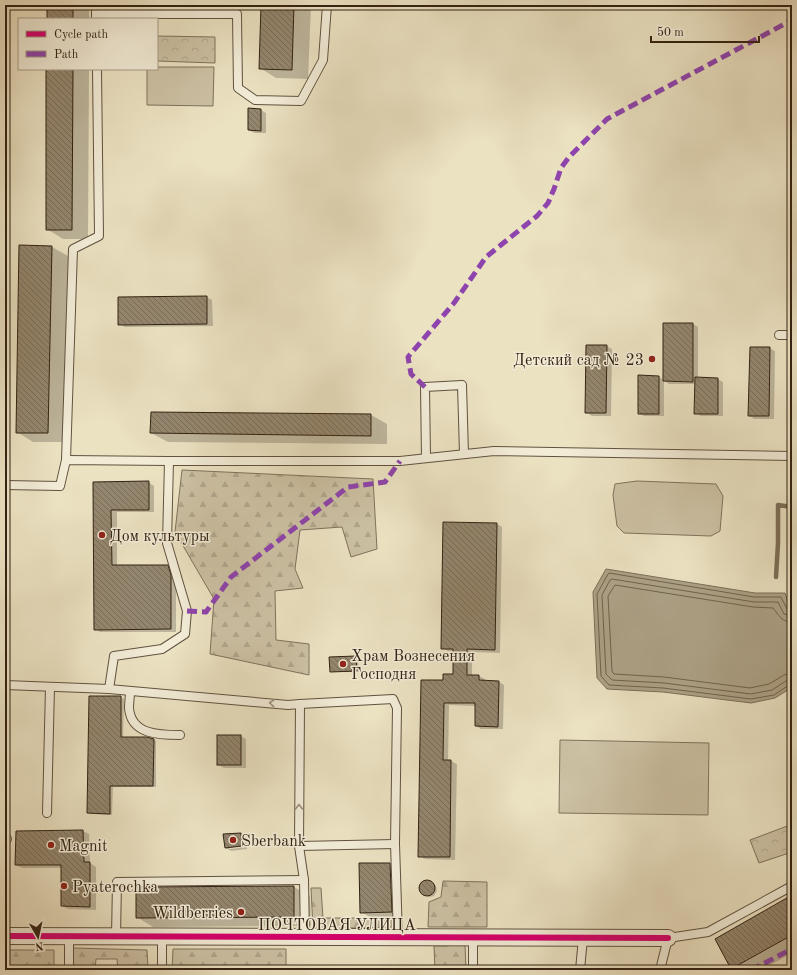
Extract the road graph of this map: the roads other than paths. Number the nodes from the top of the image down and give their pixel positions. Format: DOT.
graph roads {
  1 [pos="327,5"];
  2 [pos="96,13"];
  3 [pos="97,70"];
  4 [pos="779,335"];
  5 [pos="792,335"];
  6 [pos="464,454"];
  7 [pos="792,456"];
  8 [pos="426,458"];
  9 [pos="66,460"];
  10 [pos="169,461"];
  11 [pos="5,485"];
  12 [pos="5,685"];
  13 [pos="50,687"];
  14 [pos="109,689"];
  15 [pos="130,692"];
  16 [pos="300,704"];
  17 [pos="180,735"];
  18 [pos="47,813"];
  19 [pos="395,844"];
  20 [pos="299,846"];
  21 [pos="304,880"];
  22 [pos="792,886"];
  23 [pos="5,936"];
  24 [pos="69,936"];
  25 [pos="116,936"];
  26 [pos="162,936"];
  27 [pos="305,937"];
  28 [pos="398,937"];
  29 [pos="473,937"];
  30 [pos="583,938"];
  31 [pos="668,938"];
  32 [pos="69,970"];
  33 [pos="162,970"];
  34 [pos="473,970"];
  35 [pos="580,970"];
  36 [pos="660,970"];
  1 -- 2 [label="lane"];
  3 -- 9 [label="lane"];
  4 -- 5 [label="lane"];
  6 -- 7 [label="lane"];
  6 -- 8 [label="lane"];
  6 -- 8 [label="lane"];
  8 -- 10 [label="lane"];
  9 -- 10 [label="lane"];
  9 -- 11 [label="lane"];
  10 -- 14 [label="lane"];
  12 -- 13 [label="lane"];
  13 -- 14 [label="lane"];
  13 -- 18 [label="lane"];
  14 -- 15 [label="lane"];
  16 -- 15 [label="lane, one-way"];
  15 -- 17 [label="lane"];
  16 -- 19 [label="lane"];
  20 -- 16 [label="lane, one-way"];
  19 -- 20 [label="lane"];
  19 -- 28 [label="lane"];
  20 -- 21 [label="lane"];
  21 -- 25 [label="lane"];
  21 -- 27 [label="lane"];
  22 -- 31 [label="lane"];
  23 -- 24 [label="street, ПОЧТОВАЯ УЛИЦА"];
  24 -- 25 [label="street, ПОЧТОВАЯ УЛИЦА"];
  24 -- 32 [label="lane"];
  25 -- 26 [label="street, ПОЧТОВАЯ УЛИЦА"];
  26 -- 27 [label="street, ПОЧТОВАЯ УЛИЦА"];
  26 -- 33 [label="lane"];
  27 -- 28 [label="street, ПОЧТОВАЯ УЛИЦА"];
  28 -- 29 [label="street, ПОЧТОВАЯ УЛИЦА"];
  29 -- 30 [label="street, ПОЧТОВАЯ УЛИЦА"];
  29 -- 34 [label="lane"];
  30 -- 31 [label="street, ПОЧТОВАЯ УЛИЦА"];
  30 -- 35 [label="lane"];
  31 -- 36 [label="lane"];
}
